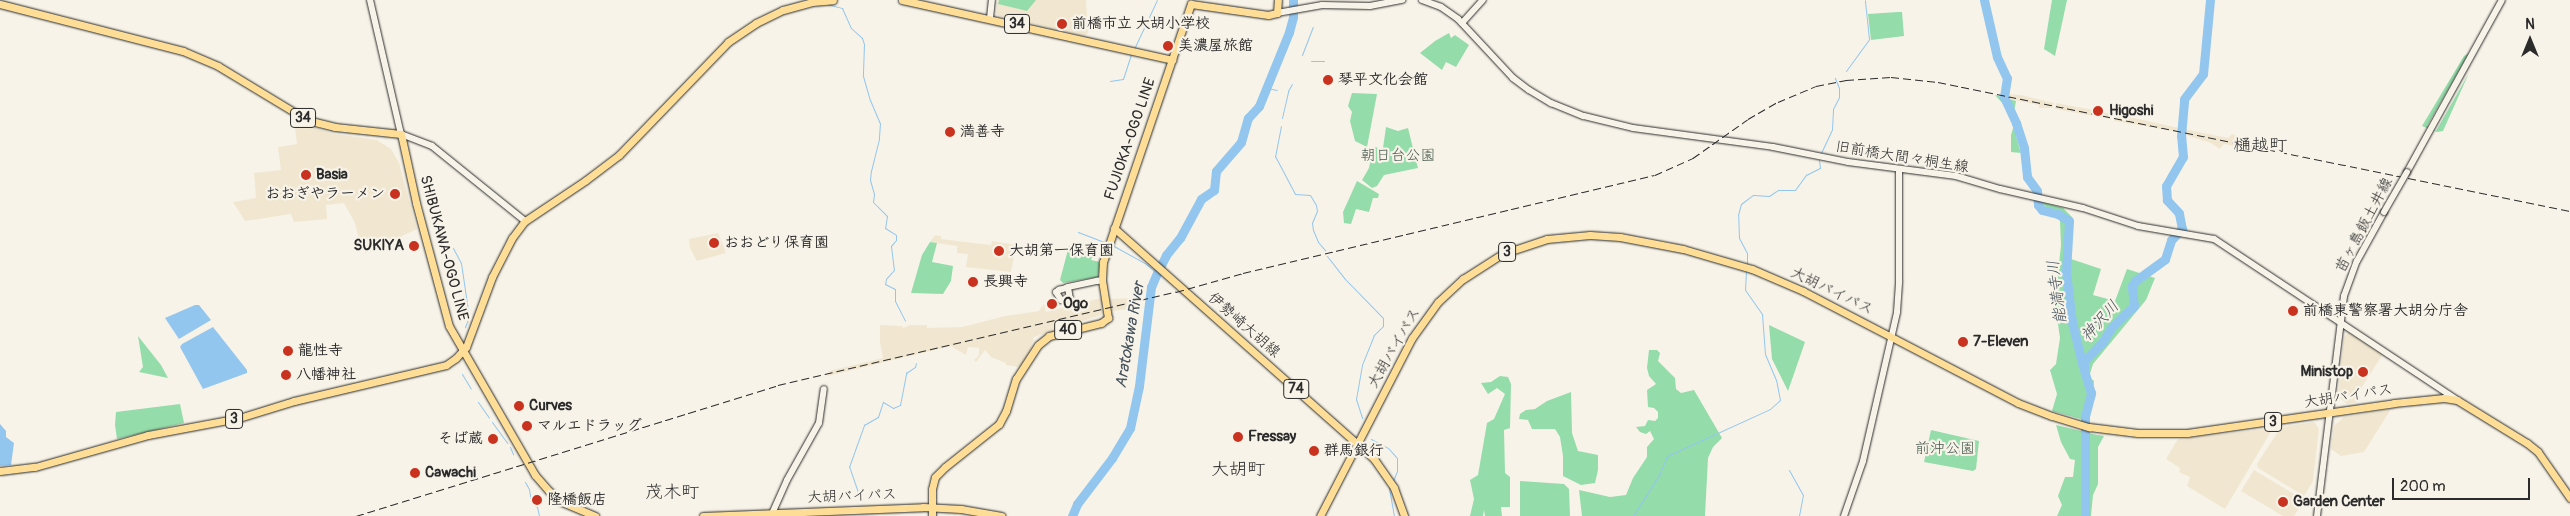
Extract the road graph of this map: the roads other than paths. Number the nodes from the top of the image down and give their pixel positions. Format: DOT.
graph roads {
  1 [pos="370,0"];
  2 [pos="832,0"];
  3 [pos="902,0"];
  4 [pos="992,0"];
  5 [pos="1278,0"];
  6 [pos="1402,0"];
  7 [pos="1422,0"];
  8 [pos="1483,0"];
  9 [pos="2502,0"];
  10 [pos="0,4"];
  11 [pos="1279,13"];
  12 [pos="990,18"];
  13 [pos="1462,23"];
  14 [pos="1172,60"];
  15 [pos="401,134"];
  16 [pos="1900,169"];
  17 [pos="525,220"];
  18 [pos="1114,228"];
  19 [pos="1102,280"];
  20 [pos="1068,287"];
  21 [pos="2339,322"];
  22 [pos="1891,336"];
  23 [pos="463,352"];
  24 [pos="824,389"];
  25 [pos="2457,400"];
  26 [pos="2329,413"];
  27 [pos="1358,444"];
  28 [pos="0,471"];
  29 [pos="2570,498"];
  30 [pos="932,507"];
  31 [pos="772,514"];
  32 [pos="595,516"];
  33 [pos="703,516"];
  34 [pos="932,516"];
  35 [pos="1001,516"];
  36 [pos="1320,516"];
  37 [pos="1404,516"];
  38 [pos="1844,516"];
  39 [pos="2318,516"];
  1 -- 15 [label="street"];
  2 -- 17 [label="main road, SHIBUKAWA-OGO LINE"];
  3 -- 12 [label="main road, 34"];
  4 -- 12 [label="street"];
  5 -- 11 [label="main road"];
  6 -- 11 [label="street"];
  7 -- 13 [label="street, 旧前橋大間々桐生線"];
  8 -- 13 [label="street"];
  9 -- 21 [label="street, 苗ヶ島飯土井線, bridge"];
  10 -- 15 [label="main road, 34"];
  11 -- 14 [label="main road, FUJIOKA-OGO LINE"];
  12 -- 14 [label="main road, 34"];
  13 -- 16 [label="street, 旧前橋大間々桐生線"];
  14 -- 18 [label="main road, FUJIOKA-OGO LINE / 40"];
  15 -- 17 [label="street"];
  15 -- 23 [label="main road, SHIBUKAWA-OGO LINE"];
  16 -- 21 [label="street, 旧前橋大間々桐生線"];
  16 -- 22 [label="street"];
  17 -- 23 [label="main road, SHIBUKAWA-OGO LINE"];
  18 -- 19 [label="main road, 40"];
  18 -- 27 [label="main road, 伊勢崎大胡線 / 74"];
  19 -- 20 [label="street"];
  19 -- 30 [label="main road, 40"];
  20 -- 20 [label="street"];
  21 -- 25 [label="street, 旧前橋大間々桐生線"];
  21 -- 26 [label="street, 苗ヶ島飯土井線"];
  22 -- 26 [label="main road, 大胡バイパス / 3"];
  22 -- 27 [label="main road, 大胡バイパス / 3"];
  22 -- 38 [label="street"];
  23 -- 28 [label="main road, 3"];
  23 -- 32 [label="main road"];
  24 -- 31 [label="street"];
  25 -- 26 [label="main road, 大胡バイパス / 3"];
  25 -- 29 [label="main road"];
  26 -- 39 [label="street, 苗ヶ島飯土井線"];
  27 -- 36 [label="main road, 大胡バイパス / 3"];
  27 -- 37 [label="main road, 伊勢崎大胡線 / 74"];
  30 -- 31 [label="main road, 大胡バイパス"];
  30 -- 34 [label="main road, 40"];
  30 -- 35 [label="main road, 大胡バイパス"];
  31 -- 33 [label="main road, 大胡バイパス"];
}
